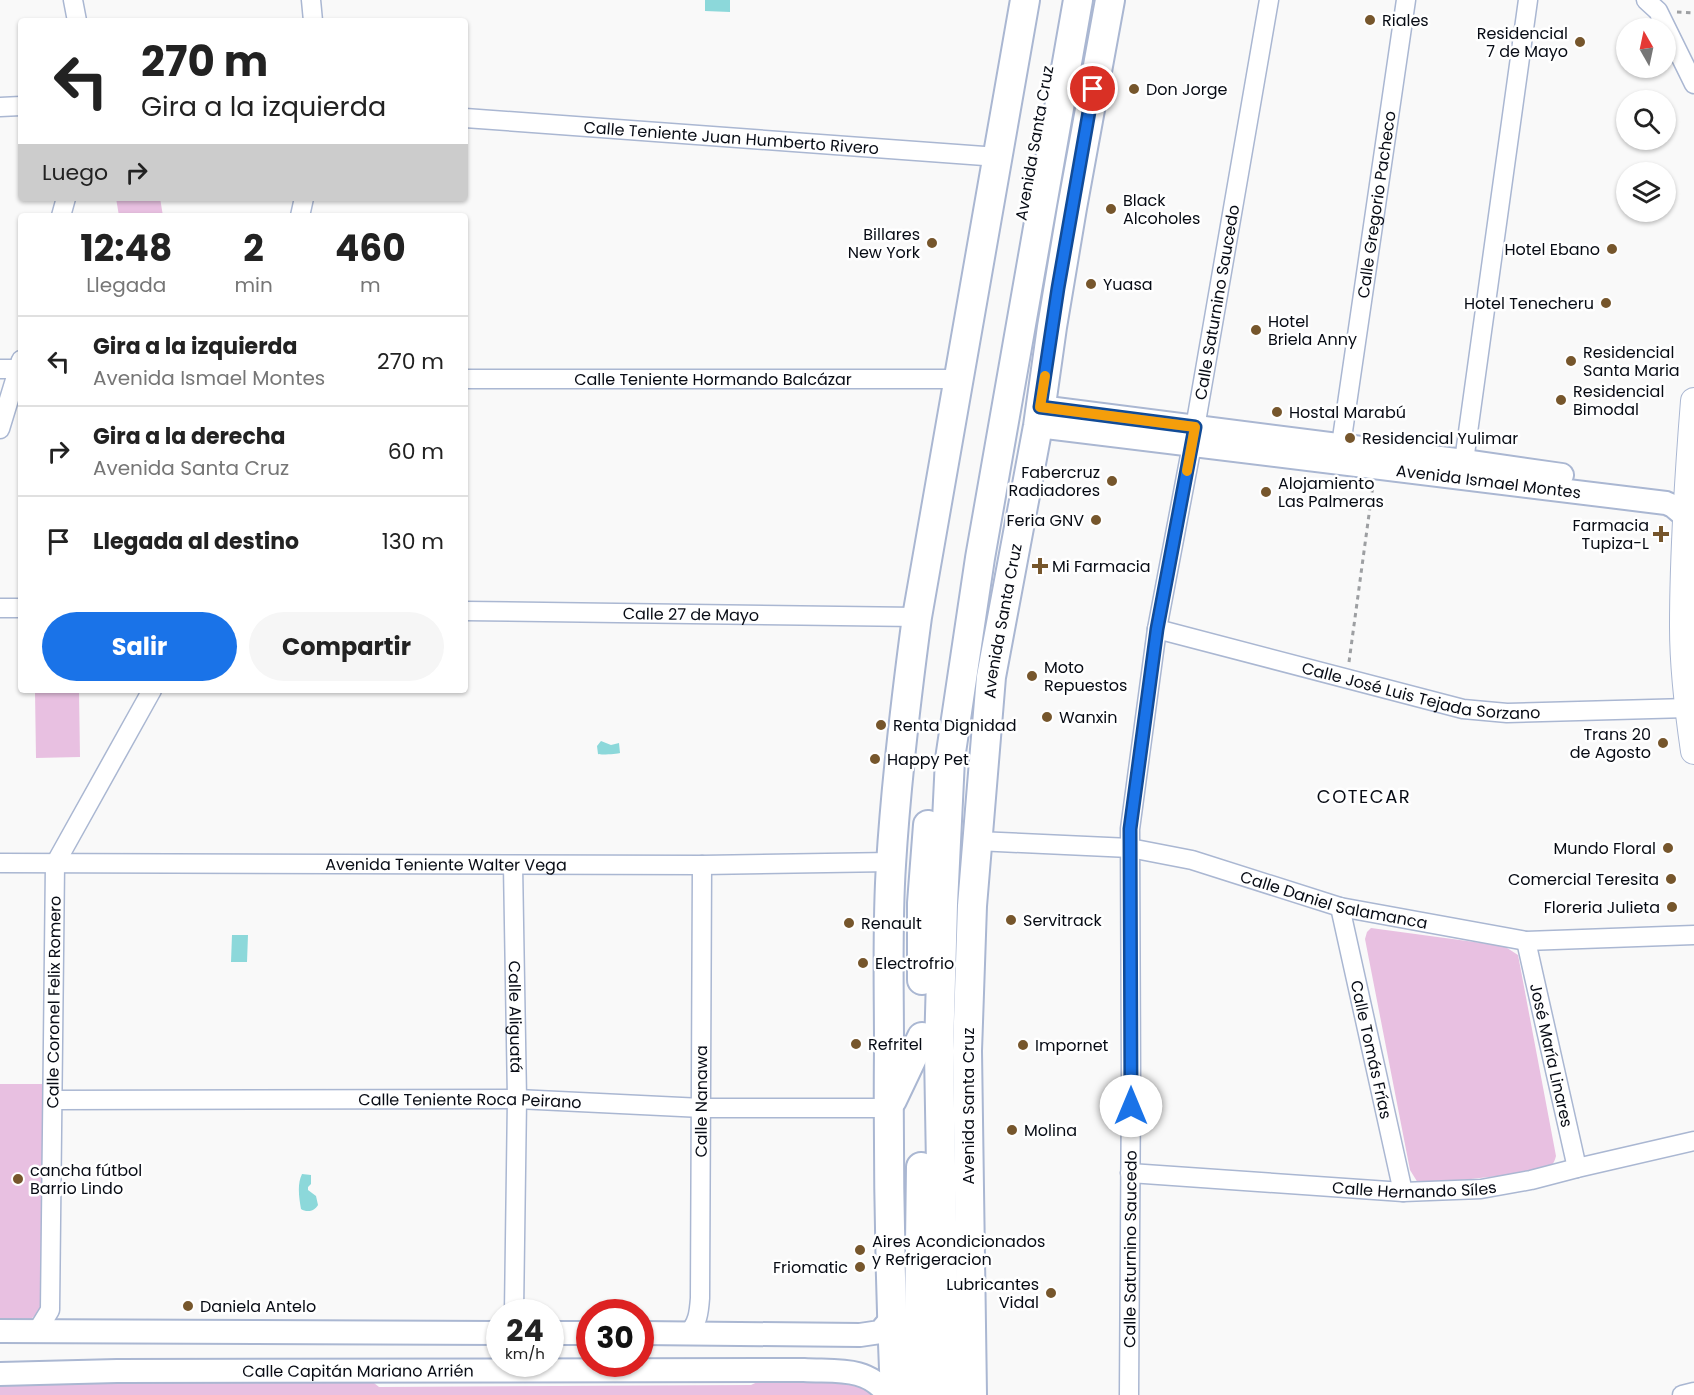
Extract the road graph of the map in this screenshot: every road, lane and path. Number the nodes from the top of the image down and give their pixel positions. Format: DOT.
graph roads {
  1 [pos="73,0"];
  2 [pos="311,0"];
  3 [pos="1025,0"];
  4 [pos="1059,0"];
  5 [pos="1078,0"];
  6 [pos="1110,0"];
  7 [pos="1269,0"];
  8 [pos="1406,0"];
  9 [pos="1528,0"];
  10 [pos="1646,0"];
  11 [pos="76,18"];
  12 [pos="313,18"];
  13 [pos="1694,84"];
  14 [pos="18,106"];
  15 [pos="0,107"];
  16 [pos="468,118"];
  17 [pos="998,157"];
  18 [pos="18,364"];
  19 [pos="0,369"];
  20 [pos="18,370"];
  21 [pos="468,379"];
  22 [pos="959,379"];
  23 [pos="1694,401"];
  24 [pos="1039,416"];
  25 [pos="0,429"];
  26 [pos="1194,436"];
  27 [pos="1341,445"];
  28 [pos="1464,461"];
  29 [pos="1375,468"];
  30 [pos="1687,485"];
  31 [pos="1686,516"];
  32 [pos="0,608"];
  33 [pos="18,608"];
  34 [pos="468,611"];
  35 [pos="916,617"];
  36 [pos="1157,629"];
  37 [pos="1347,679"];
  38 [pos="150,693"];
  39 [pos="1688,708"];
  40 [pos="1694,751"];
  41 [pos="977,841"];
  42 [pos="1130,848"];
  43 [pos="891,862"];
  44 [pos="0,863"];
  45 [pos="55,864"];
  46 [pos="513,865"];
  47 [pos="702,865"];
  48 [pos="1340,907"];
  49 [pos="1694,935"];
  50 [pos="1526,941"];
  51 [pos="922,1038"];
  52 [pos="967,1051"];
  53 [pos="52,1100"];
  54 [pos="517,1100"];
  55 [pos="702,1108"];
  56 [pos="888,1108"];
  57 [pos="1694,1141"];
  58 [pos="940,1155"];
  59 [pos="1577,1168"];
  60 [pos="1130,1173"];
  61 [pos="1403,1192"];
  62 [pos="514,1299"];
  63 [pos="891,1319"];
  64 [pos="0,1330"];
  65 [pos="31,1332"];
  66 [pos="486,1333"];
  67 [pos="654,1333"];
  68 [pos="687,1334"];
  69 [pos="804,1335"];
  70 [pos="804,1370"];
  71 [pos="0,1374"];
  72 [pos="1694,1392"];
  73 [pos="888,1395"];
  74 [pos="895,1395"];
  75 [pos="918,1395"];
  76 [pos="945,1395"];
  77 [pos="972,1395"];
  78 [pos="1129,1395"];
  79 [pos="1682,1395"];
  1 -- 11 [label="street"];
  2 -- 12 [label="street"];
  3 -- 17 [label="main road, Avenida Santa Cruz"];
  4 -- 51 [label="main road, Avenida Santa Cruz"];
  5 -- 58 [label="main road, Avenida Santa Cruz"];
  6 -- 24 [label="main road, Avenida Santa Cruz"];
  7 -- 26 [label="street, Calle Saturnino Saucedo"];
  8 -- 27 [label="street, Calle Gregorio Pacheco"];
  9 -- 28 [label="street"];
  10 -- 13 [label="street"];
  14 -- 15 [label="street"];
  16 -- 17 [label="street, Calle Teniente Juan Humberto Rivero"];
  17 -- 22 [label="main road, Avenida Santa Cruz"];
  18 -- 19 [label="street"];
  20 -- 25 [label="street"];
  21 -- 22 [label="street, Calle Teniente Hormando Balcázar"];
  22 -- 35 [label="main road, Avenida Santa Cruz"];
  23 -- 30 [label="main road"];
  24 -- 26 [label="street, Avenida Ismael Montes"];
  24 -- 41 [label="main road, Avenida Santa Cruz"];
  26 -- 27 [label="street, Avenida Ismael Montes"];
  26 -- 29 [label="street, Avenida Ismael Montes"];
  26 -- 36 [label="street, Calle Saturnino Saucedo"];
  27 -- 28 [label="street, Avenida Ismael Montes"];
  28 -- 30 [label="street, Avenida Ismael Montes"];
  29 -- 31 [label="street, Avenida Ismael Montes"];
  29 -- 37 [label="path"];
  30 -- 31 [label="main road"];
  31 -- 39 [label="main road"];
  32 -- 33 [label="street"];
  34 -- 35 [label="street, Calle 27 de Mayo"];
  35 -- 43 [label="main road, Avenida Santa Cruz"];
  36 -- 37 [label="street, Calle José Luis Tejada Sorzano"];
  36 -- 42 [label="street, Calle Saturnino Saucedo"];
  37 -- 39 [label="street, Calle José Luis Tejada Sorzano"];
  38 -- 45 [label="street, Calle Coronel Felix Romero"];
  39 -- 40 [label="main road"];
  41 -- 42 [label="street, Calle Daniel Salamanca"];
  41 -- 52 [label="main road, Avenida Santa Cruz"];
  42 -- 48 [label="street, Calle Daniel Salamanca"];
  42 -- 60 [label="street, Calle Saturnino Saucedo"];
  43 -- 47 [label="street, Avenida Teniente Walter Vega"];
  43 -- 56 [label="main road, Avenida Santa Cruz"];
  44 -- 45 [label="street, Avenida Teniente Walter Vega"];
  45 -- 46 [label="street, Avenida Teniente Walter Vega"];
  45 -- 53 [label="street, Calle Coronel Felix Romero"];
  46 -- 47 [label="street, Avenida Teniente Walter Vega"];
  46 -- 54 [label="street, Calle Aliguatá"];
  47 -- 55 [label="street, Calle Nanawa"];
  48 -- 50 [label="street, Calle Daniel Salamanca"];
  48 -- 61 [label="street, Calle Tomás Frías"];
  49 -- 50 [label="street, Calle Daniel Salamanca"];
  50 -- 59 [label="street, José María Linares"];
  51 -- 56 [label="main road"];
  51 -- 75 [label="main road, Avenida Santa Cruz"];
  52 -- 58 [label="main road"];
  52 -- 77 [label="main road, Avenida Santa Cruz"];
  53 -- 54 [label="street, Calle Teniente Roca Peirano"];
  53 -- 65 [label="street, Calle Coronel Felix Romero"];
  54 -- 55 [label="street, Calle Teniente Roca Peirano"];
  54 -- 62 [label="street, Calle Aliguatá"];
  55 -- 56 [label="street, Calle Teniente Roca Peirano"];
  55 -- 68 [label="street, Calle Nanawa"];
  56 -- 63 [label="main road, Avenida Santa Cruz"];
  57 -- 59 [label="street, Calle Hernando Síles"];
  58 -- 76 [label="main road, Avenida Santa Cruz"];
  59 -- 61 [label="street, Calle Hernando Síles"];
  60 -- 61 [label="street, Calle Hernando Síles"];
  60 -- 78 [label="street, Calle Saturnino Saucedo"];
  63 -- 69 [label="street"];
  63 -- 74 [label="main road, Avenida Santa Cruz"];
  64 -- 65 [label="street"];
  65 -- 66 [label="street"];
  67 -- 68 [label="street"];
  68 -- 69 [label="street"];
  69 -- 70 [label="street"];
  70 -- 71 [label="street, Calle Capitán Mariano Arrién"];
  70 -- 73 [label="street, Calle Capitán Mariano Arrién"];
  72 -- 79 [label="street"];
}
